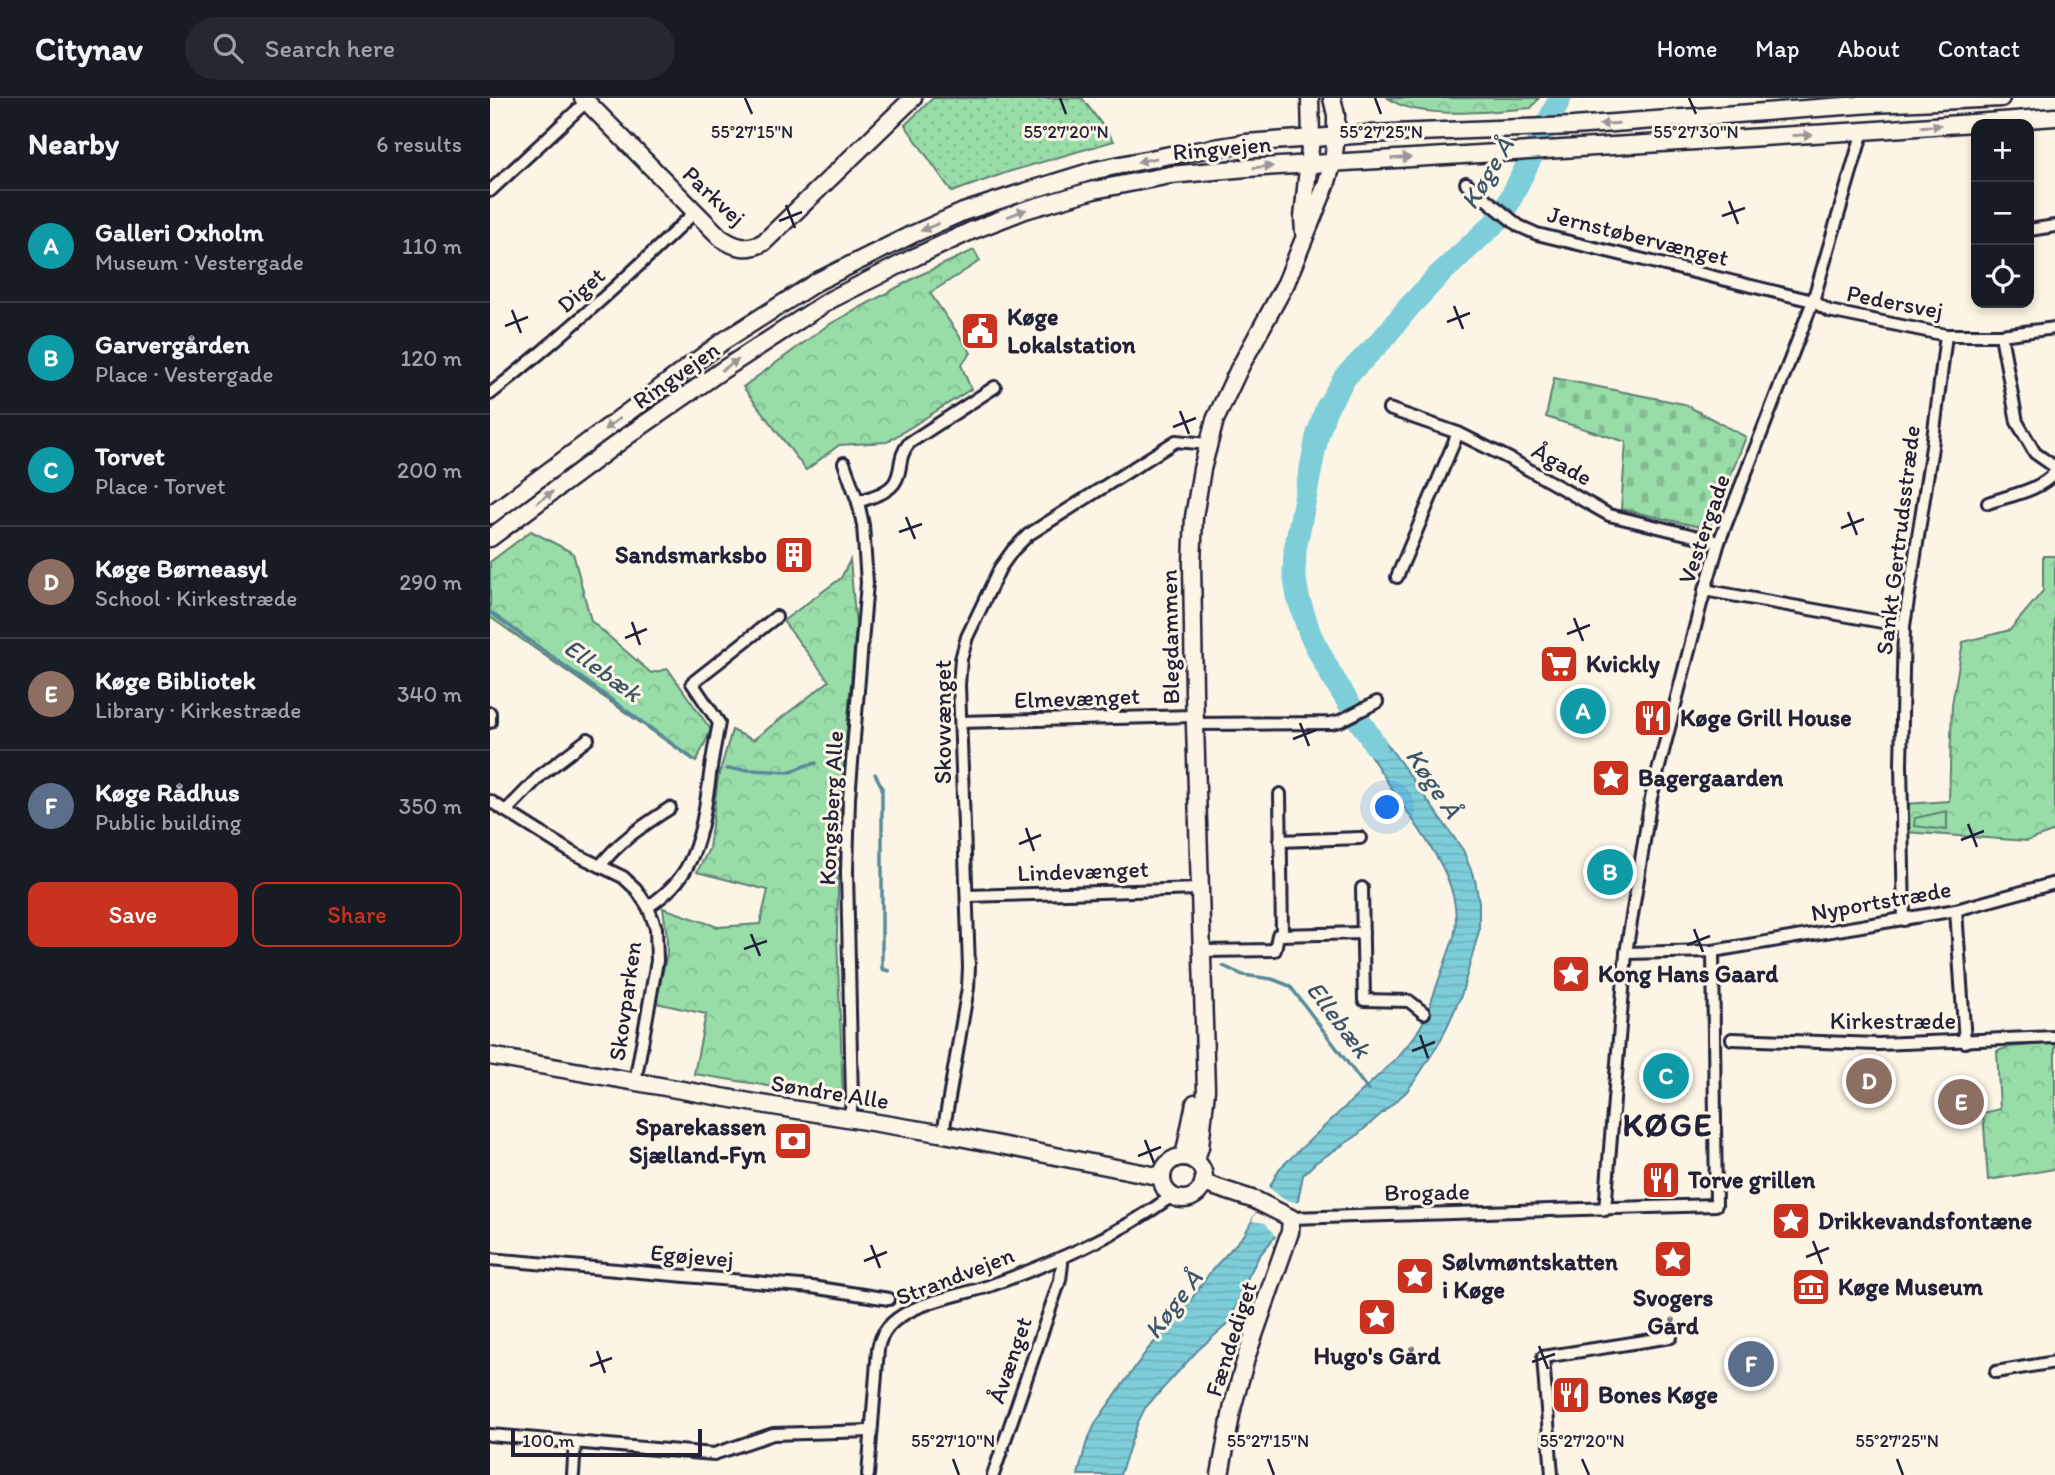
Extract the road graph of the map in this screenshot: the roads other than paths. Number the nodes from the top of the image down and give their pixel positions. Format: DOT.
graph roads {
  1 [pos="913,98"];
  2 [pos="1310,98"];
  3 [pos="1332,98"];
  4 [pos="2001,98"];
  5 [pos="585,100"];
  6 [pos="1873,101"];
  7 [pos="2055,117"];
  8 [pos="1863,131"];
  9 [pos="1336,136"];
  10 [pos="1311,138"];
  11 [pos="1333,162"];
  12 [pos="1309,164"];
  13 [pos="1466,183"];
  14 [pos="490,191"];
  15 [pos="695,212"];
  16 [pos="2055,226"];
  17 [pos="2034,229"];
  18 [pos="1304,237"];
  19 [pos="1813,300"];
  20 [pos="2055,328"];
  21 [pos="1946,335"];
  22 [pos="2001,335"];
  23 [pos="995,387"];
  24 [pos="490,394"];
  25 [pos="1390,409"];
  26 [pos="1458,433"];
  27 [pos="1208,444"];
  28 [pos="844,463"];
  29 [pos="2055,470"];
  30 [pos="858,502"];
  31 [pos="1988,503"];
  32 [pos="490,515"];
  33 [pos="490,538"];
  34 [pos="1719,542"];
  35 [pos="1398,577"];
  36 [pos="1704,590"];
  37 [pos="776,617"];
  38 [pos="1904,626"];
  39 [pos="1377,702"];
  40 [pos="490,713"];
  41 [pos="1194,720"];
  42 [pos="490,722"];
  43 [pos="961,722"];
  44 [pos="587,739"];
  45 [pos="1280,794"];
  46 [pos="490,801"];
  47 [pos="670,808"];
  48 [pos="506,811"];
  49 [pos="1360,838"];
  50 [pos="1280,841"];
  51 [pos="600,866"];
  52 [pos="2055,883"];
  53 [pos="1362,888"];
  54 [pos="1200,889"];
  55 [pos="968,896"];
  56 [pos="648,907"];
  57 [pos="1956,910"];
  58 [pos="1904,920"];
  59 [pos="1363,933"];
  60 [pos="1282,935"];
  61 [pos="1202,951"];
  62 [pos="1713,951"];
  63 [pos="1626,953"];
  64 [pos="1424,1013"];
  65 [pos="2055,1037"];
  66 [pos="1732,1039"];
  67 [pos="1965,1042"];
  68 [pos="490,1056"];
  69 [pos="635,1082"];
  70 [pos="850,1118"];
  71 [pos="943,1133"];
  72 [pos="1189,1159"];
  73 [pos="1162,1177"];
  74 [pos="1203,1183"];
  75 [pos="1172,1196"];
  76 [pos="1605,1210"];
  77 [pos="1291,1218"];
  78 [pos="490,1259"];
  79 [pos="1060,1259"];
  80 [pos="889,1299"];
  81 [pos="1671,1338"];
  82 [pos="2055,1362"];
  83 [pos="1996,1372"];
  84 [pos="871,1431"];
  85 [pos="490,1434"];
  86 [pos="575,1442"];
  87 [pos="573,1475"];
  88 [pos="868,1475"];
  89 [pos="993,1475"];
  90 [pos="1220,1475"];
  91 [pos="1552,1475"];
  1 -- 15 [label="main road, Parkvej"];
  2 -- 10 [label="main road, Blegdammen"];
  3 -- 9 [label="main road, Blegdammen"];
  4 -- 6 [label="main road, Ringvejen"];
  5 -- 14 [label="street"];
  5 -- 15 [label="main road, Parkvej"];
  6 -- 8 [label="main road"];
  6 -- 9 [label="main road, Ringvejen, one-way"];
  8 -- 7 [label="main road, Ringvejen, one-way"];
  11 -- 8 [label="main road, Ringvejen, one-way"];
  8 -- 19 [label="street, Vestergade"];
  9 -- 10 [label="main road, Ringvejen"];
  9 -- 11 [label="main road, Blegdammen"];
  10 -- 12 [label="main road, Blegdammen"];
  10 -- 32 [label="main road, Ringvejen, one-way"];
  11 -- 12 [label="main road, Ringvejen"];
  11 -- 18 [label="main road, Blegdammen"];
  12 -- 18 [label="main road, Blegdammen"];
  33 -- 12 [label="main road, Ringvejen, one-way"];
  13 -- 19 [label="street, Jernstøbervænget"];
  15 -- 24 [label="street, Diget"];
  16 -- 17 [label="street"];
  18 -- 27 [label="main road, Blegdammen"];
  19 -- 21 [label="street, Pedersvej"];
  19 -- 34 [label="street, Vestergade"];
  20 -- 22 [label="street, Pedersvej"];
  21 -- 22 [label="street, Pedersvej"];
  21 -- 38 [label="street, Sankt Gertrudsstræde"];
  22 -- 29 [label="street"];
  23 -- 30 [label="street"];
  25 -- 26 [label="street, Ågade"];
  26 -- 34 [label="street, Ågade"];
  26 -- 35 [label="street"];
  27 -- 41 [label="main road, Blegdammen"];
  27 -- 43 [label="street, Skovvænget"];
  28 -- 30 [label="street, Kongsberg Alle"];
  29 -- 31 [label="street"];
  30 -- 70 [label="street, Kongsberg Alle"];
  34 -- 36 [label="street, Vestergade"];
  36 -- 38 [label="street"];
  36 -- 63 [label="street, Vestergade"];
  37 -- 56 [label="street"];
  38 -- 58 [label="street, Sankt Gertrudsstræde"];
  39 -- 41 [label="street, Elmevænget"];
  40 -- 42 [label="street"];
  41 -- 43 [label="street, Elmevænget"];
  41 -- 54 [label="main road, Blegdammen"];
  43 -- 55 [label="street, Skovvænget"];
  44 -- 48 [label="street"];
  45 -- 50 [label="street"];
  46 -- 48 [label="street, Skovparken"];
  47 -- 51 [label="street"];
  48 -- 51 [label="street, Skovparken"];
  49 -- 50 [label="street"];
  50 -- 60 [label="street"];
  51 -- 56 [label="street, Skovparken"];
  52 -- 57 [label="street, Nyportstræde"];
  53 -- 59 [label="street"];
  54 -- 55 [label="street, Lindevænget"];
  54 -- 61 [label="main road, Blegdammen"];
  55 -- 71 [label="street, Skovvænget"];
  56 -- 69 [label="street, Skovparken"];
  57 -- 58 [label="street, Nyportstræde"];
  57 -- 67 [label="street"];
  58 -- 62 [label="street, Nyportstræde"];
  59 -- 60 [label="street"];
  59 -- 64 [label="street"];
  60 -- 61 [label="street"];
  61 -- 72 [label="main road, Blegdammen"];
  62 -- 63 [label="street, Nyportstræde"];
  62 -- 76 [label="street, Brogade"];
  63 -- 76 [label="street, Vestergade"];
  65 -- 67 [label="street, Kirkestræde"];
  66 -- 67 [label="street, Kirkestræde"];
  68 -- 69 [label="main road, Søndre Alle"];
  69 -- 70 [label="main road, Søndre Alle"];
  70 -- 71 [label="main road, Søndre Alle"];
  71 -- 73 [label="main road, Søndre Alle"];
  72 -- 73 [label="main road"];
  72 -- 74 [label="main road"];
  73 -- 75 [label="main road"];
  74 -- 75 [label="main road"];
  74 -- 77 [label="main road, Brogade"];
  75 -- 79 [label="street, Strandvejen"];
  76 -- 77 [label="street, Brogade"];
  77 -- 90 [label="main road, Fændediget"];
  78 -- 80 [label="street, Egøjevej"];
  79 -- 84 [label="street, Strandvejen"];
  79 -- 89 [label="street, Åvænget"];
  81 -- 91 [label="street"];
  82 -- 83 [label="street"];
  84 -- 86 [label="street"];
  84 -- 88 [label="street, Strandvejen"];
  85 -- 86 [label="street"];
  86 -- 87 [label="street"];
}
